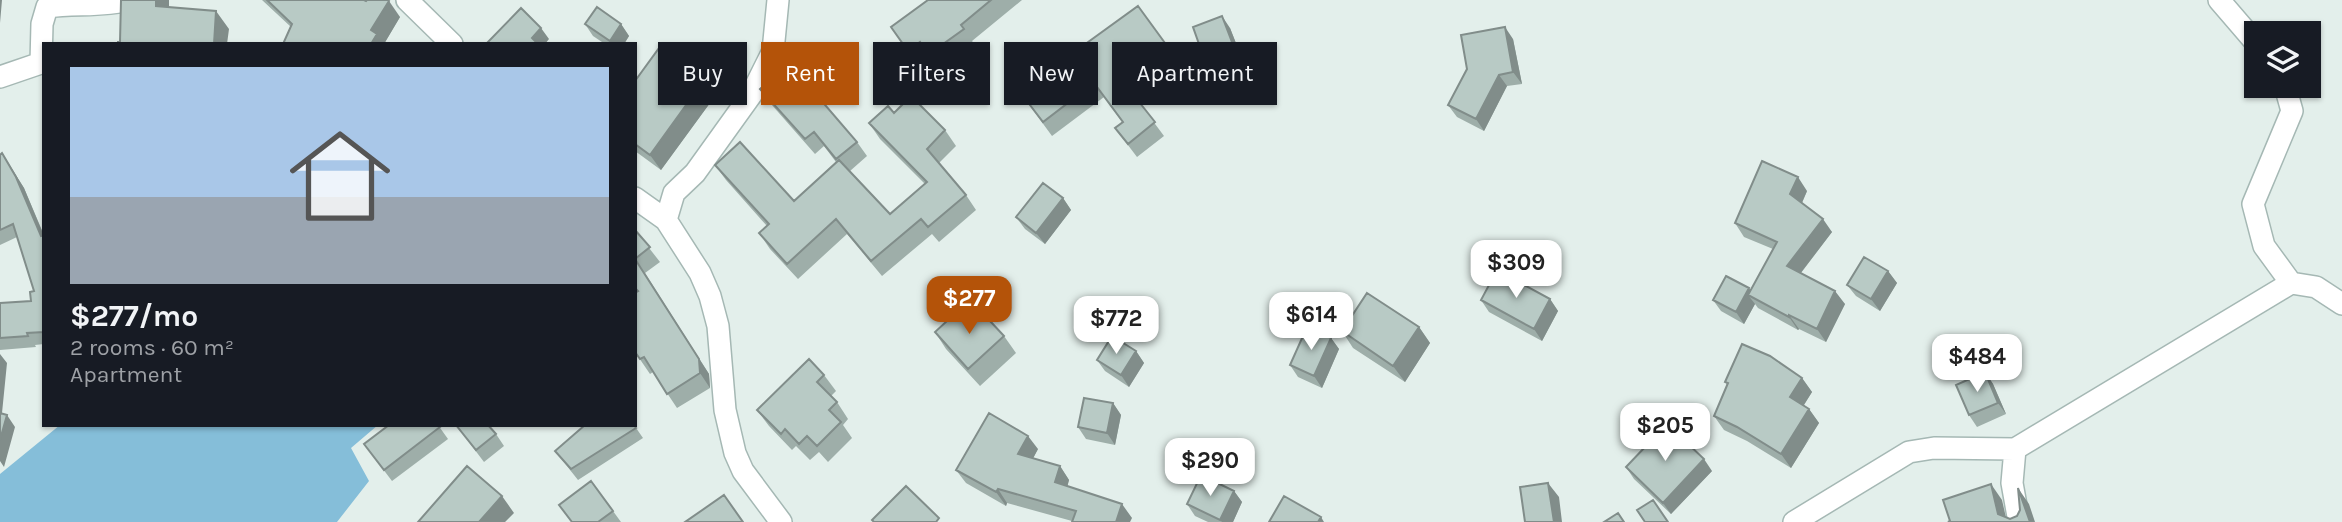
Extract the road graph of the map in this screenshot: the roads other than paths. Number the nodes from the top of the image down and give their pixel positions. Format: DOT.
graph roads {
  1 [pos="129,0"];
  2 [pos="407,0"];
  3 [pos="778,0"];
  4 [pos="2219,0"];
  5 [pos="2244,29"];
  6 [pos="450,42"];
  7 [pos="0,77"];
  8 [pos="2288,98"];
  9 [pos="637,199"];
  10 [pos="666,220"];
  11 [pos="2291,283"];
  12 [pos="2342,304"];
  13 [pos="2015,449"];
  14 [pos="781,522"];
  15 [pos="1794,522"];
  16 [pos="2019,522"];
  1 -- 7 [label="street"];
  2 -- 6 [label="street"];
  3 -- 10 [label="street"];
  4 -- 5 [label="street"];
  8 -- 11 [label="street"];
  9 -- 10 [label="street"];
  10 -- 14 [label="street"];
  11 -- 12 [label="street"];
  11 -- 13 [label="street"];
  13 -- 15 [label="street"];
  13 -- 16 [label="street"];
}
